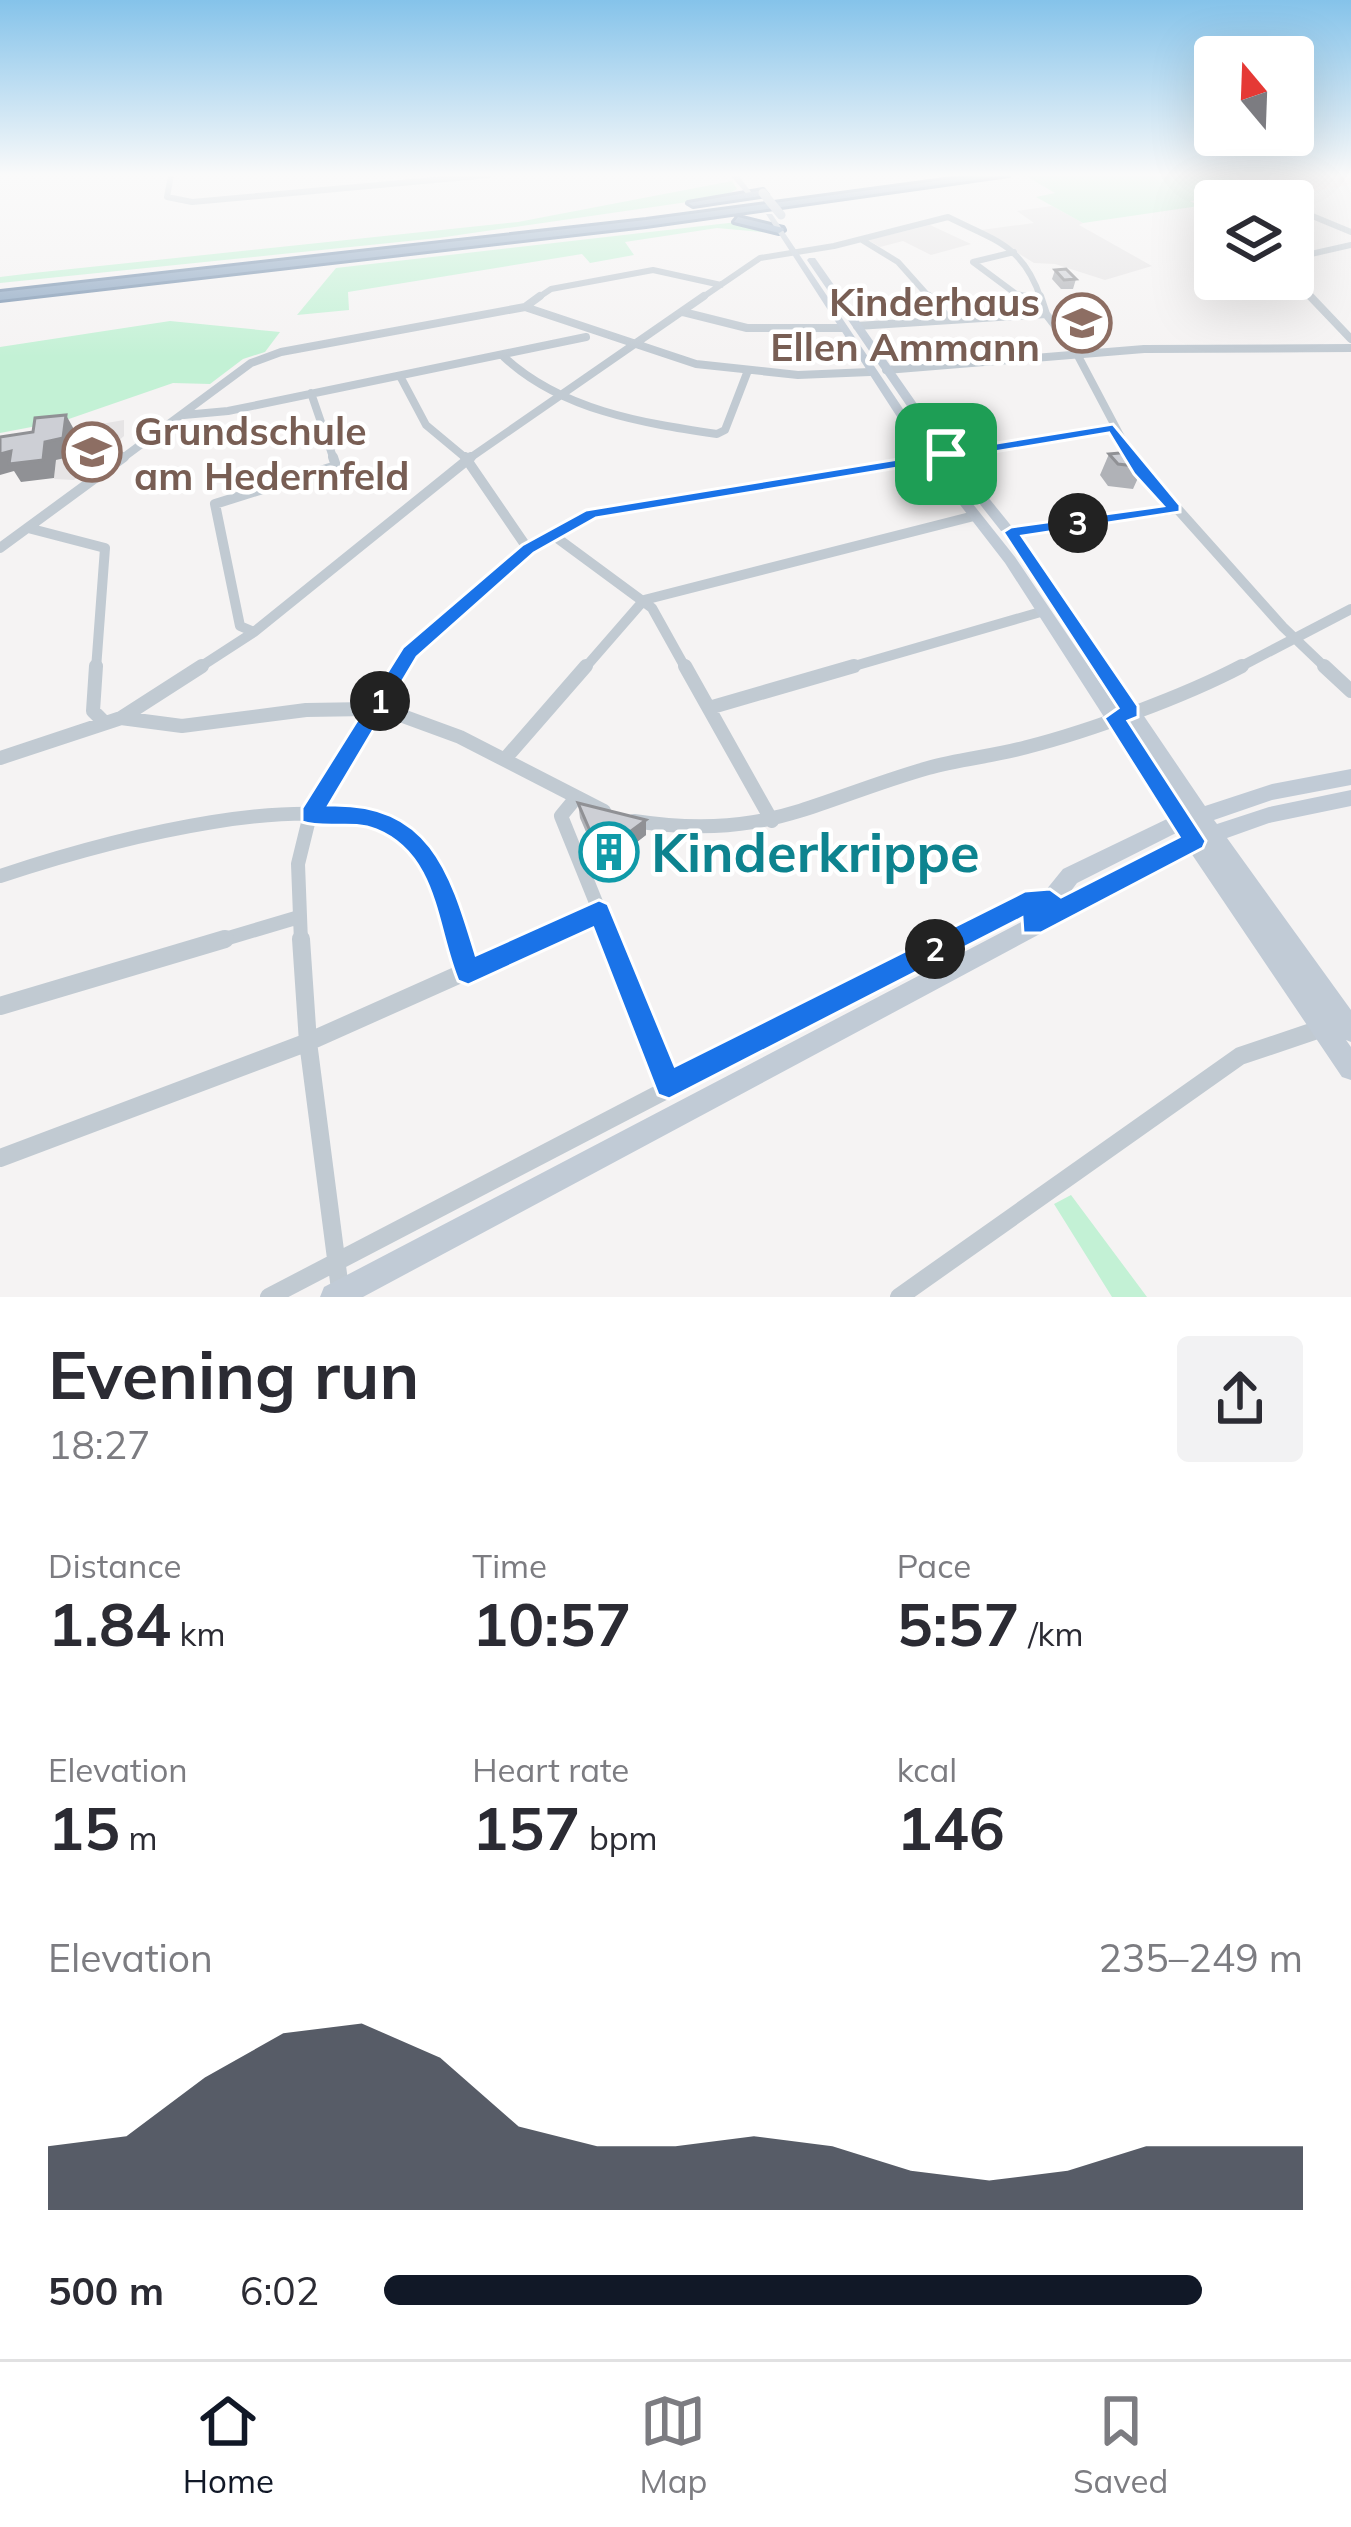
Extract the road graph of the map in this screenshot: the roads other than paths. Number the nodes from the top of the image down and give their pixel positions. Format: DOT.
graph roads {
  1 [pos="484,236"];
  2 [pos="489,236"];
  3 [pos="540,236"];
  4 [pos="575,236"];
  5 [pos="795,236"];
  6 [pos="879,236"];
  7 [pos="982,236"];
  8 [pos="461,239"];
  9 [pos="861,240"];
  10 [pos="1351,245"];
  11 [pos="444,248"];
  12 [pos="800,251"];
  13 [pos="1013,252"];
  14 [pos="1314,253"];
  15 [pos="722,285"];
  16 [pos="0,293"];
  17 [pos="1039,298"];
  18 [pos="1312,300"];
  19 [pos="525,308"];
  20 [pos="683,312"];
  21 [pos="1046,314"];
  22 [pos="949,319"];
  23 [pos="850,327"];
  24 [pos="586,337"];
  25 [pos="1351,344"];
  26 [pos="634,347"];
  27 [pos="1077,354"];
  28 [pos="504,356"];
  29 [pos="878,371"];
  30 [pos="747,373"];
  31 [pos="400,376"];
  32 [pos="311,393"];
  33 [pos="564,394"];
  34 [pos="183,415"];
  35 [pos="1113,428"];
  36 [pos="946,454"];
  37 [pos="928,457"];
  38 [pos="468,459"];
  39 [pos="1174,509"];
  40 [pos="974,516"];
  41 [pos="28,528"];
  42 [pos="1011,532"];
  43 [pos="553,535"];
  44 [pos="0,548"];
  45 [pos="528,549"];
  46 [pos="644,600"];
  47 [pos="1351,609"];
  48 [pos="1044,611"];
  49 [pos="254,632"];
  50 [pos="1294,637"];
  51 [pos="1351,692"];
  52 [pos="710,708"];
  53 [pos="374,710"];
  54 [pos="1128,712"];
  55 [pos="121,718"];
  56 [pos="103,721"];
  57 [pos="0,758"];
  58 [pos="505,759"];
  59 [pos="1351,777"];
  60 [pos="1351,797"];
  61 [pos="574,799"];
  62 [pos="310,815"];
  63 [pos="1190,817"];
  64 [pos="772,821"];
  65 [pos="1203,837"];
  66 [pos="0,876"];
  67 [pos="1056,905"];
  68 [pos="599,912"];
  69 [pos="298,917"];
  70 [pos="468,972"];
  71 [pos="0,1006"];
  72 [pos="1323,1028"];
  73 [pos="1351,1030"];
  74 [pos="308,1042"];
  75 [pos="1351,1068"];
  76 [pos="669,1084"];
  77 [pos="0,1158"];
  78 [pos="337,1260"];
  79 [pos="338,1296"];
  80 [pos="269,1297"];
  81 [pos="899,1297"];
  1 -- 8 [label="highway"];
  2 -- 8 [label="highway"];
  3 -- 11 [label="highway"];
  4 -- 11 [label="highway"];
  5 -- 12 [label="main road"];
  6 -- 9 [label="street"];
  7 -- 13 [label="street"];
  8 -- 16 [label="highway"];
  9 -- 12 [label="street"];
  9 -- 22 [label="street"];
  10 -- 14 [label="street"];
  11 -- 16 [label="highway"];
  12 -- 15 [label="street"];
  12 -- 23 [label="main road"];
  13 -- 17 [label="street"];
  13 -- 17 [label="street"];
  15 -- 19 [label="street"];
  15 -- 20 [label="street"];
  17 -- 21 [label="street"];
  18 -- 25 [label="street"];
  19 -- 26 [label="street"];
  19 -- 34 [label="street"];
  20 -- 23 [label="street"];
  20 -- 26 [label="street"];
  21 -- 22 [label="street"];
  21 -- 27 [label="street"];
  22 -- 23 [label="street"];
  23 -- 29 [label="main road"];
  24 -- 28 [label="street"];
  25 -- 27 [label="street"];
  26 -- 30 [label="street"];
  26 -- 33 [label="street"];
  27 -- 29 [label="street"];
  27 -- 35 [label="street"];
  28 -- 31 [label="street"];
  28 -- 33 [label="street"];
  29 -- 30 [label="street"];
  29 -- 36 [label="main road"];
  29 -- 37 [label="main road"];
  30 -- 33 [label="street"];
  31 -- 32 [label="street"];
  31 -- 38 [label="street"];
  32 -- 34 [label="street"];
  32 -- 49 [label="street"];
  33 -- 38 [label="street"];
  34 -- 41 [label="street"];
  35 -- 36 [label="street"];
  35 -- 39 [label="street"];
  36 -- 37 [label="street"];
  36 -- 42 [label="main road"];
  37 -- 40 [label="main road"];
  37 -- 43 [label="street"];
  38 -- 45 [label="street"];
  38 -- 49 [label="street"];
  39 -- 42 [label="street"];
  39 -- 50 [label="street"];
  40 -- 46 [label="street"];
  40 -- 48 [label="main road"];
  41 -- 44 [label="street"];
  41 -- 56 [label="street"];
  42 -- 54 [label="main road"];
  43 -- 45 [label="street"];
  43 -- 46 [label="street"];
  45 -- 53 [label="street"];
  46 -- 52 [label="street"];
  46 -- 58 [label="street"];
  47 -- 50 [label="street"];
  48 -- 52 [label="street"];
  48 -- 54 [label="main road"];
  49 -- 55 [label="street"];
  50 -- 51 [label="street"];
  50 -- 54 [label="street"];
  52 -- 64 [label="street"];
  53 -- 55 [label="street"];
  53 -- 58 [label="street"];
  53 -- 62 [label="street"];
  54 -- 63 [label="main road"];
  54 -- 64 [label="street"];
  55 -- 56 [label="street"];
  56 -- 57 [label="street"];
  58 -- 61 [label="street"];
  59 -- 63 [label="main road"];
  60 -- 65 [label="main road"];
  61 -- 64 [label="street"];
  61 -- 68 [label="street"];
  62 -- 66 [label="street"];
  62 -- 69 [label="street"];
  62 -- 70 [label="street"];
  63 -- 65 [label="main road"];
  63 -- 67 [label="main road"];
  65 -- 67 [label="main road"];
  65 -- 72 [label="main road"];
  65 -- 73 [label="main road"];
  67 -- 76 [label="street"];
  67 -- 79 [label="main road"];
  68 -- 70 [label="street"];
  68 -- 76 [label="street"];
  69 -- 71 [label="street"];
  69 -- 74 [label="street"];
  70 -- 74 [label="street"];
  72 -- 75 [label="main road"];
  72 -- 81 [label="street"];
  74 -- 77 [label="street"];
  74 -- 78 [label="street"];
  76 -- 78 [label="street"];
  78 -- 79 [label="street"];
  78 -- 80 [label="street"];
}
